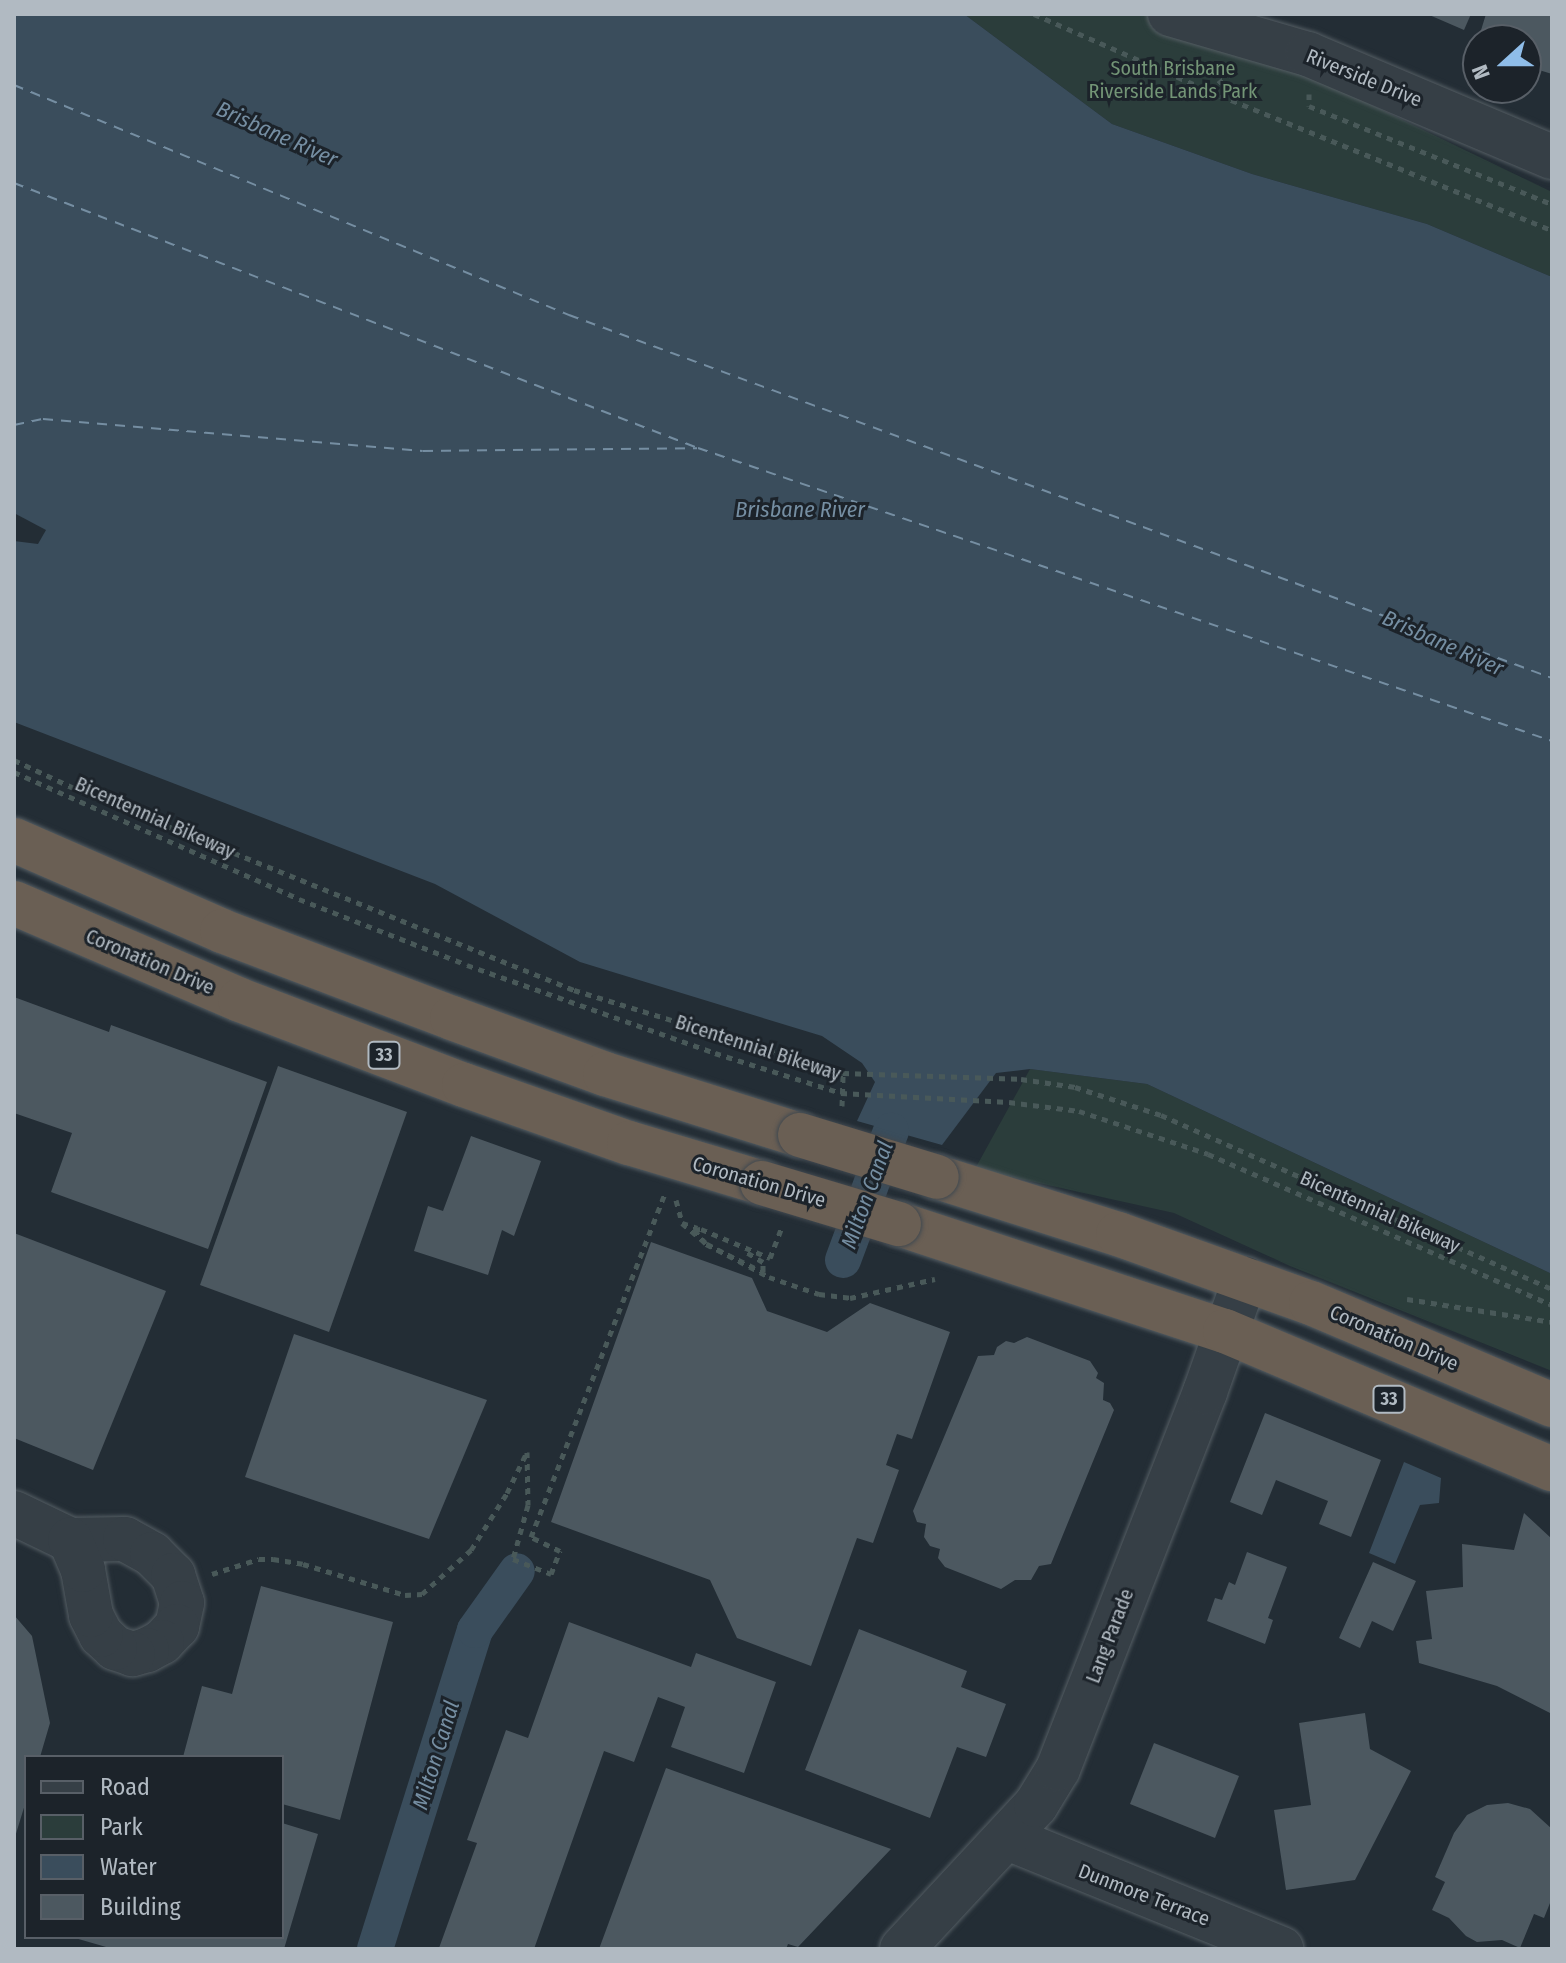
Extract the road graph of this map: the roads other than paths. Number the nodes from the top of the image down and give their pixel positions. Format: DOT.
graph roads {
  1 [pos="1170,14"];
  2 [pos="1552,157"];
  3 [pos="14,840"];
  4 [pos="14,903"];
  5 [pos="1245,1279"];
  6 [pos="1225,1331"];
  7 [pos="1552,1405"];
  8 [pos="1552,1469"];
  9 [pos="14,1513"];
  10 [pos="70,1540"];
  11 [pos="1008,1838"];
  12 [pos="902,1949"];
  13 [pos="1281,1949"];
  1 -- 2 [label="street, Riverside Drive"];
  3 -- 5 [label="highway, Coronation Drive, bridge"];
  4 -- 6 [label="highway, Coronation Drive / 33, bridge"];
  5 -- 6 [label="street, Lang Parade"];
  5 -- 7 [label="highway, Coronation Drive"];
  6 -- 8 [label="highway, Coronation Drive / 33"];
  6 -- 11 [label="street, Lang Parade"];
  9 -- 10 [label="street"];
  11 -- 12 [label="street, Lang Parade"];
  11 -- 13 [label="street, Dunmore Terrace"];
}
